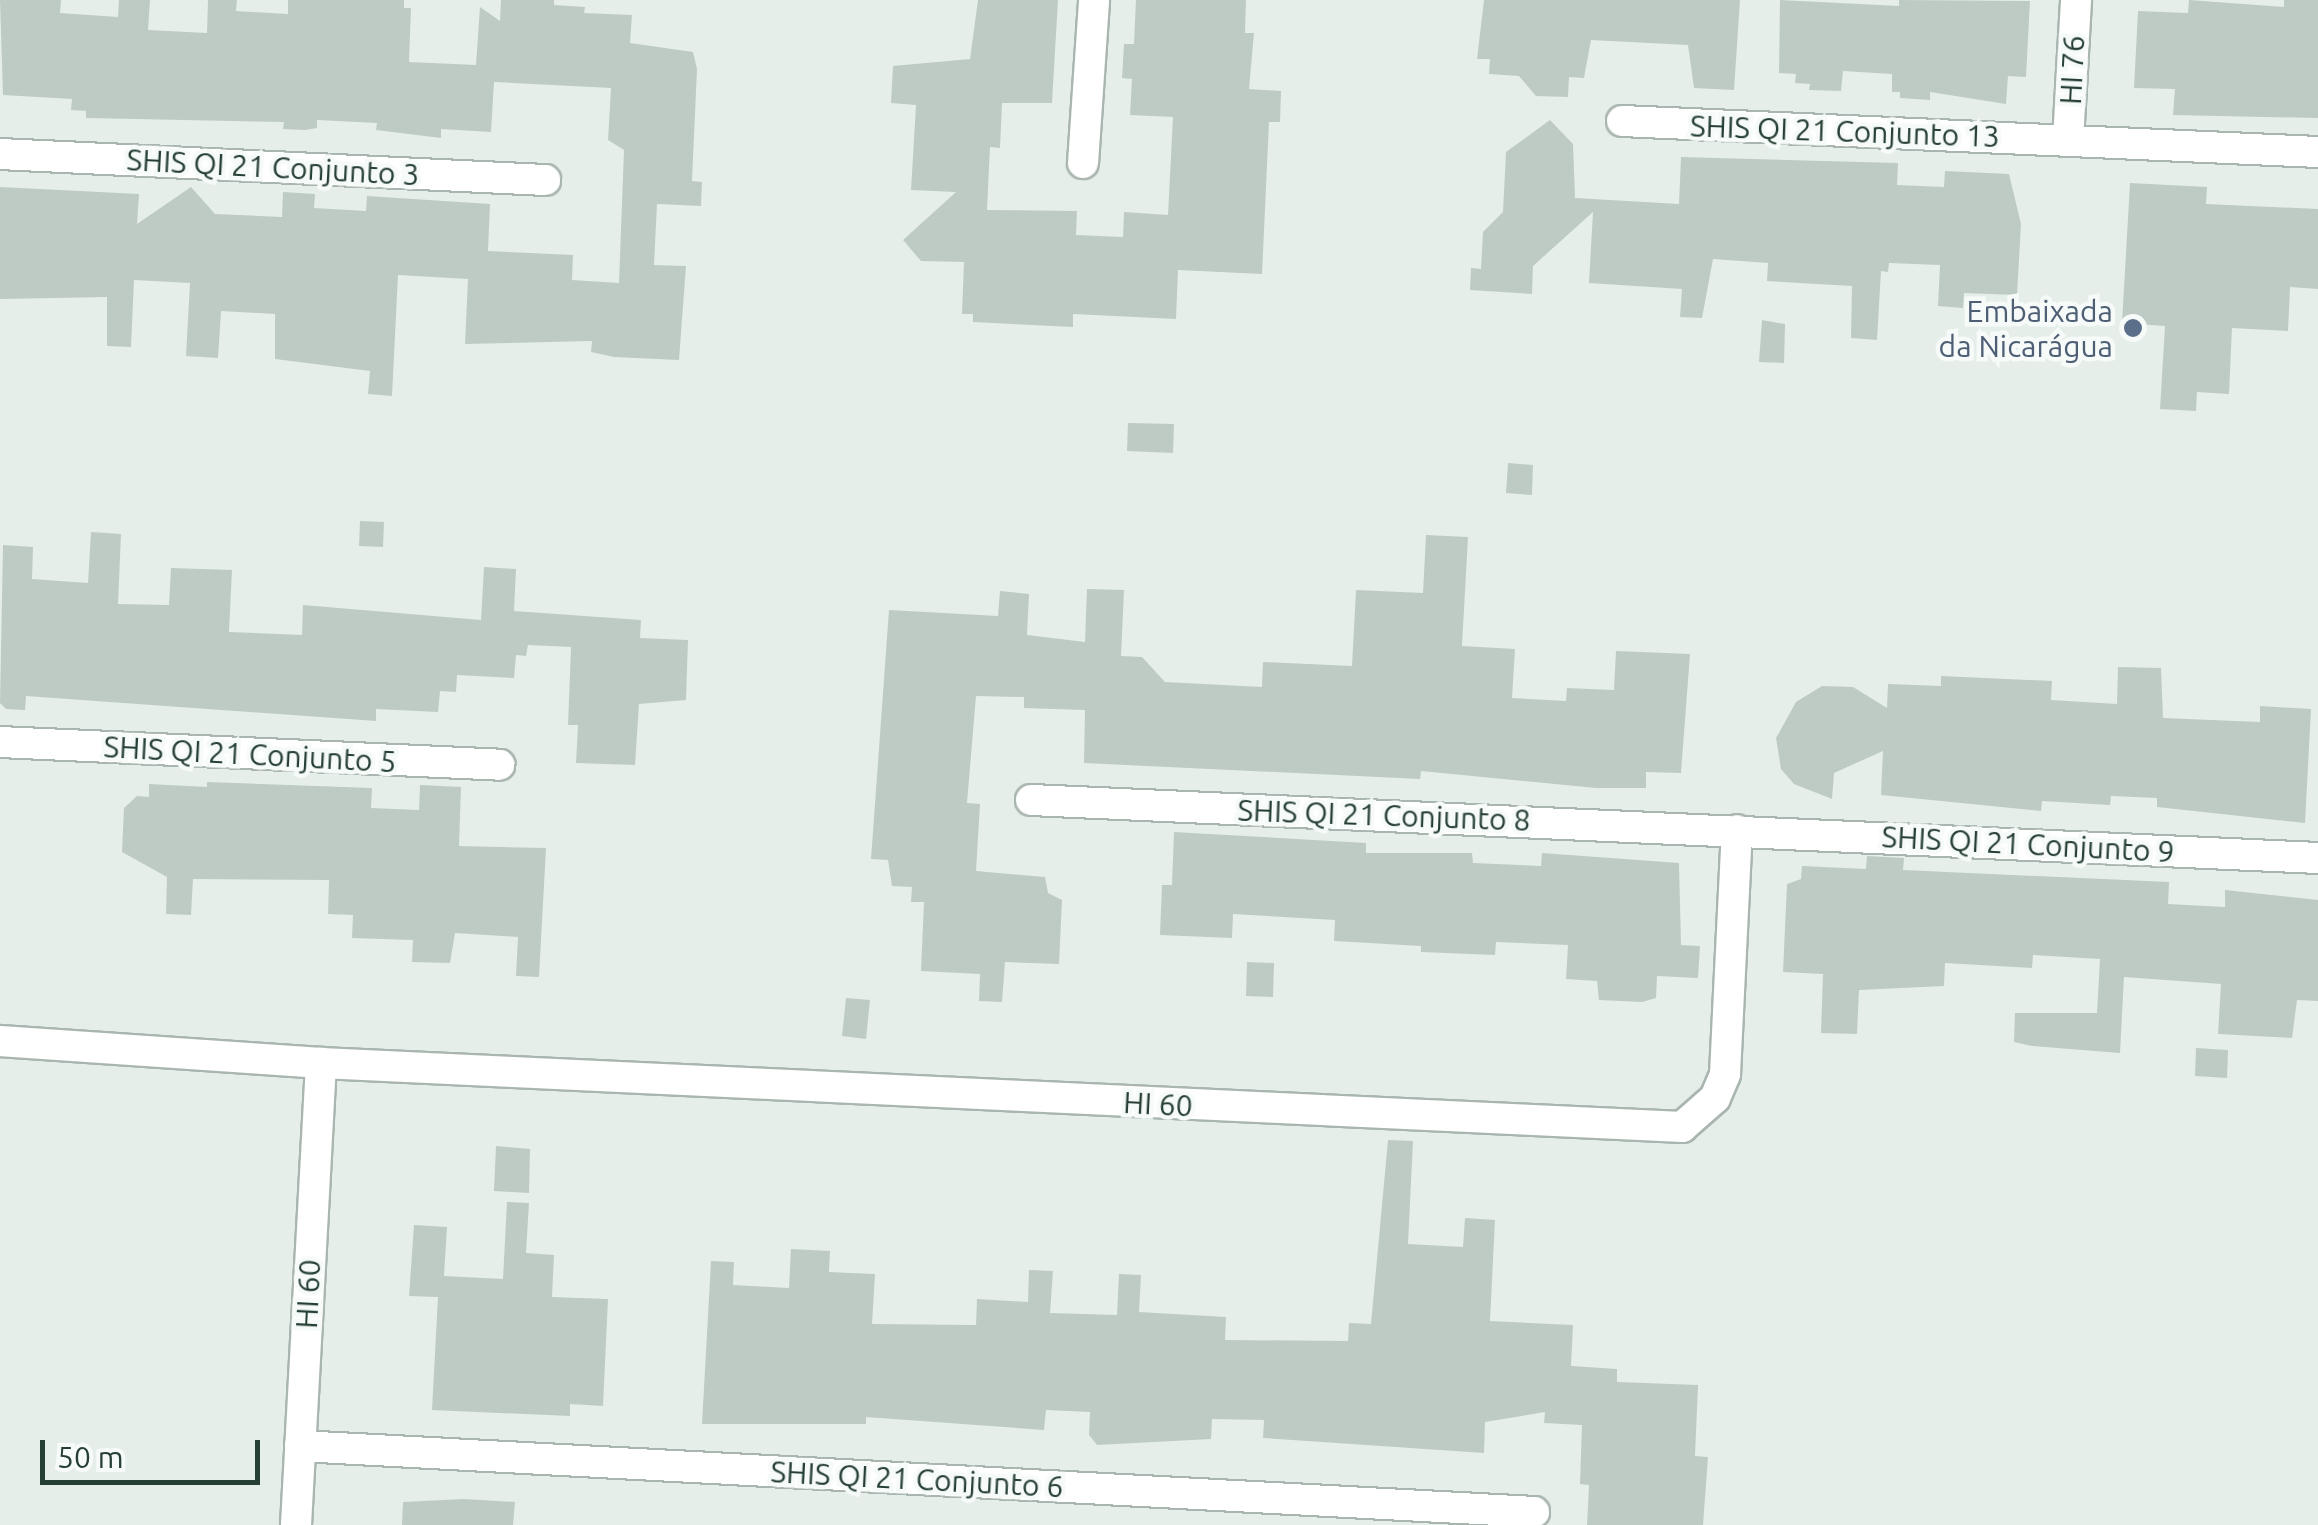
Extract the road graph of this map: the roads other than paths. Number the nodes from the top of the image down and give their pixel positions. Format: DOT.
graph roads {
  1 [pos="1094,0"];
  2 [pos="2076,0"];
  3 [pos="1622,122"];
  4 [pos="2068,140"];
  5 [pos="2318,152"];
  6 [pos="0,154"];
  7 [pos="1084,163"];
  8 [pos="545,180"];
  9 [pos="0,742"];
  10 [pos="500,765"];
  11 [pos="1031,800"];
  12 [pos="1737,830"];
  13 [pos="2318,858"];
  14 [pos="0,1040"];
  15 [pos="321,1063"];
  16 [pos="300,1446"];
  17 [pos="1534,1512"];
  18 [pos="296,1525"];
  1 -- 7 [label="street"];
  2 -- 4 [label="street, HI 76"];
  3 -- 4 [label="street, SHIS QI 21 Conjunto 13"];
  4 -- 5 [label="street, SHIS QI 21 Conjunto 13"];
  6 -- 8 [label="street, SHIS QI 21 Conjunto 3"];
  9 -- 10 [label="street, SHIS QI 21 Conjunto 5"];
  11 -- 12 [label="street, SHIS QI 21 Conjunto 8"];
  12 -- 13 [label="street, SHIS QI 21 Conjunto 9"];
  12 -- 15 [label="street, HI 60"];
  14 -- 15 [label="street, HI 60"];
  15 -- 16 [label="street, HI 60"];
  16 -- 17 [label="street, SHIS QI 21 Conjunto 6"];
  16 -- 18 [label="street, HI 60"];
}
